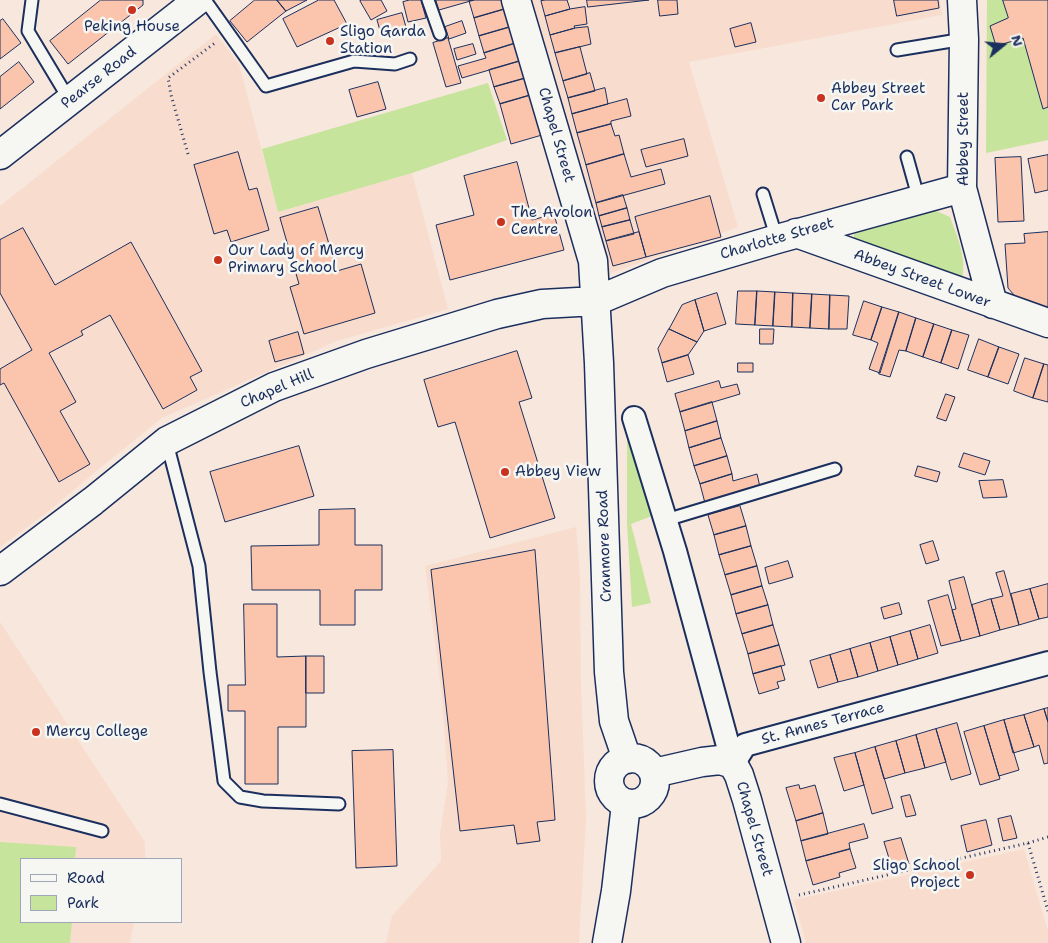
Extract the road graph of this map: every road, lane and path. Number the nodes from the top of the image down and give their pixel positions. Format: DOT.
graph roads {
  1 [pos="32,0"];
  2 [pos="198,0"];
  3 [pos="205,0"];
  4 [pos="428,0"];
  5 [pos="516,0"];
  6 [pos="962,0"];
  7 [pos="440,34"];
  8 [pos="212,37"];
  9 [pos="964,39"];
  10 [pos="897,50"];
  11 [pos="410,59"];
  12 [pos="70,100"];
  13 [pos="188,154"];
  14 [pos="0,155"];
  15 [pos="907,158"];
  16 [pos="962,188"];
  17 [pos="763,194"];
  18 [pos="919,200"];
  19 [pos="786,236"];
  20 [pos="596,301"];
  21 [pos="993,304"];
  22 [pos="1048,323"];
  23 [pos="634,418"];
  24 [pos="166,441"];
  25 [pos="835,469"];
  26 [pos="666,520"];
  27 [pos="0,571"];
  28 [pos="1048,663"];
  29 [pos="627,759"];
  30 [pos="733,764"];
  31 [pos="654,773"];
  32 [pos="0,804"];
  33 [pos="339,804"];
  34 [pos="626,804"];
  35 [pos="102,831"];
  36 [pos="1048,837"];
  37 [pos="1028,843"];
  38 [pos="774,900"];
  39 [pos="1048,911"];
  40 [pos="607,943"];
  41 [pos="786,943"];
  1 -- 12 [label="lane"];
  2 -- 12 [label="street, Pearse Road"];
  3 -- 11 [label="lane"];
  4 -- 7 [label="lane"];
  5 -- 20 [label="street, Chapel Street"];
  6 -- 9 [label="street, Abbey Street"];
  8 -- 13 [label="path"];
  9 -- 10 [label="lane"];
  9 -- 16 [label="street, Abbey Street"];
  12 -- 14 [label="street, Pearse Road"];
  15 -- 18 [label="lane"];
  16 -- 18 [label="street, Charlotte Street"];
  16 -- 21 [label="street, Abbey Street"];
  17 -- 19 [label="lane"];
  18 -- 19 [label="street, Charlotte Street"];
  19 -- 20 [label="street, Charlotte Street"];
  19 -- 21 [label="street, Abbey Street Lower"];
  20 -- 24 [label="street, Chapel Hill"];
  20 -- 29 [label="street, Cranmore Road"];
  21 -- 22 [label="street, Abbey Street Lower"];
  23 -- 26 [label="street"];
  24 -- 27 [label="street, Chapel Hill"];
  24 -- 33 [label="lane"];
  25 -- 26 [label="lane"];
  26 -- 30 [label="street"];
  28 -- 30 [label="street, St. Annes Terrace"];
  29 -- 31 [label="street"];
  29 -- 34 [label="street"];
  30 -- 31 [label="street, Chapel Street"];
  30 -- 38 [label="street, Chapel Street"];
  31 -- 34 [label="street"];
  32 -- 35 [label="lane"];
  34 -- 40 [label="street"];
  36 -- 37 [label="path"];
  37 -- 38 [label="path"];
  37 -- 39 [label="path"];
  38 -- 41 [label="street, Chapel Street"];
}
